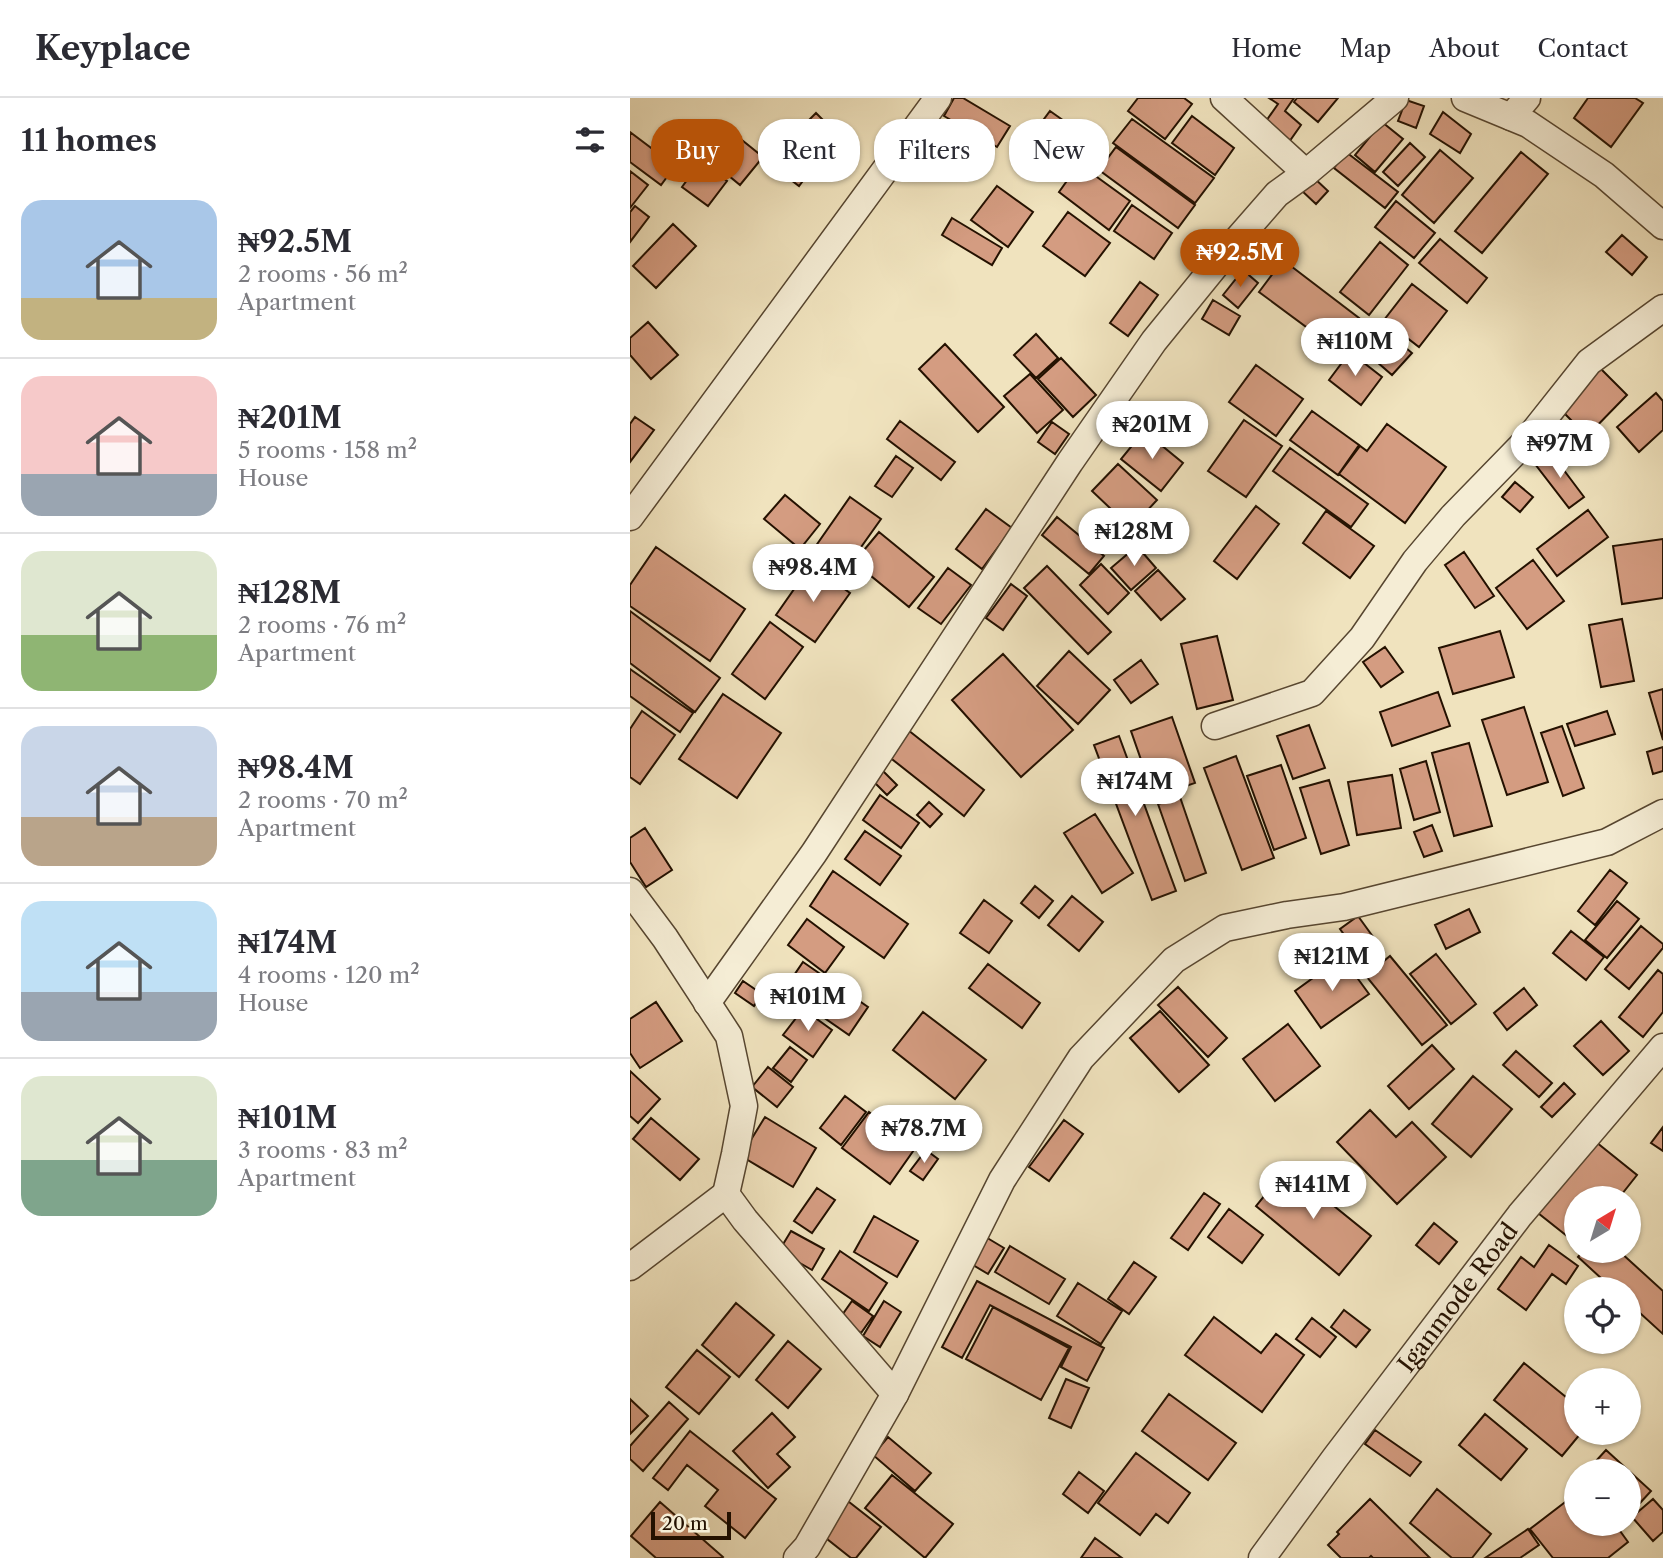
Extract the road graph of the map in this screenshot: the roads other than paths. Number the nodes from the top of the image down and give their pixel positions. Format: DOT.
graph roads {
  1 [pos="938,98"];
  2 [pos="1224,98"];
  3 [pos="1395,98"];
  4 [pos="1465,98"];
  5 [pos="1519,107"];
  6 [pos="1306,173"];
  7 [pos="1663,226"];
  8 [pos="1663,308"];
  9 [pos="630,517"];
  10 [pos="1215,726"];
  11 [pos="1663,813"];
  12 [pos="630,891"];
  13 [pos="707,1003"];
  14 [pos="1663,1047"];
  15 [pos="726,1194"];
  16 [pos="630,1267"];
  17 [pos="895,1394"];
  18 [pos="797,1558"];
  19 [pos="1262,1558"];
  1 -- 9 [label="street"];
  2 -- 6 [label="street"];
  3 -- 6 [label="street"];
  4 -- 5 [label="street"];
  5 -- 7 [label="street"];
  6 -- 13 [label="street"];
  8 -- 10 [label="street"];
  11 -- 17 [label="street"];
  12 -- 13 [label="street"];
  13 -- 15 [label="street"];
  14 -- 19 [label="street, Iganmode Road"];
  15 -- 16 [label="street"];
  15 -- 17 [label="street"];
  17 -- 18 [label="street"];
}
